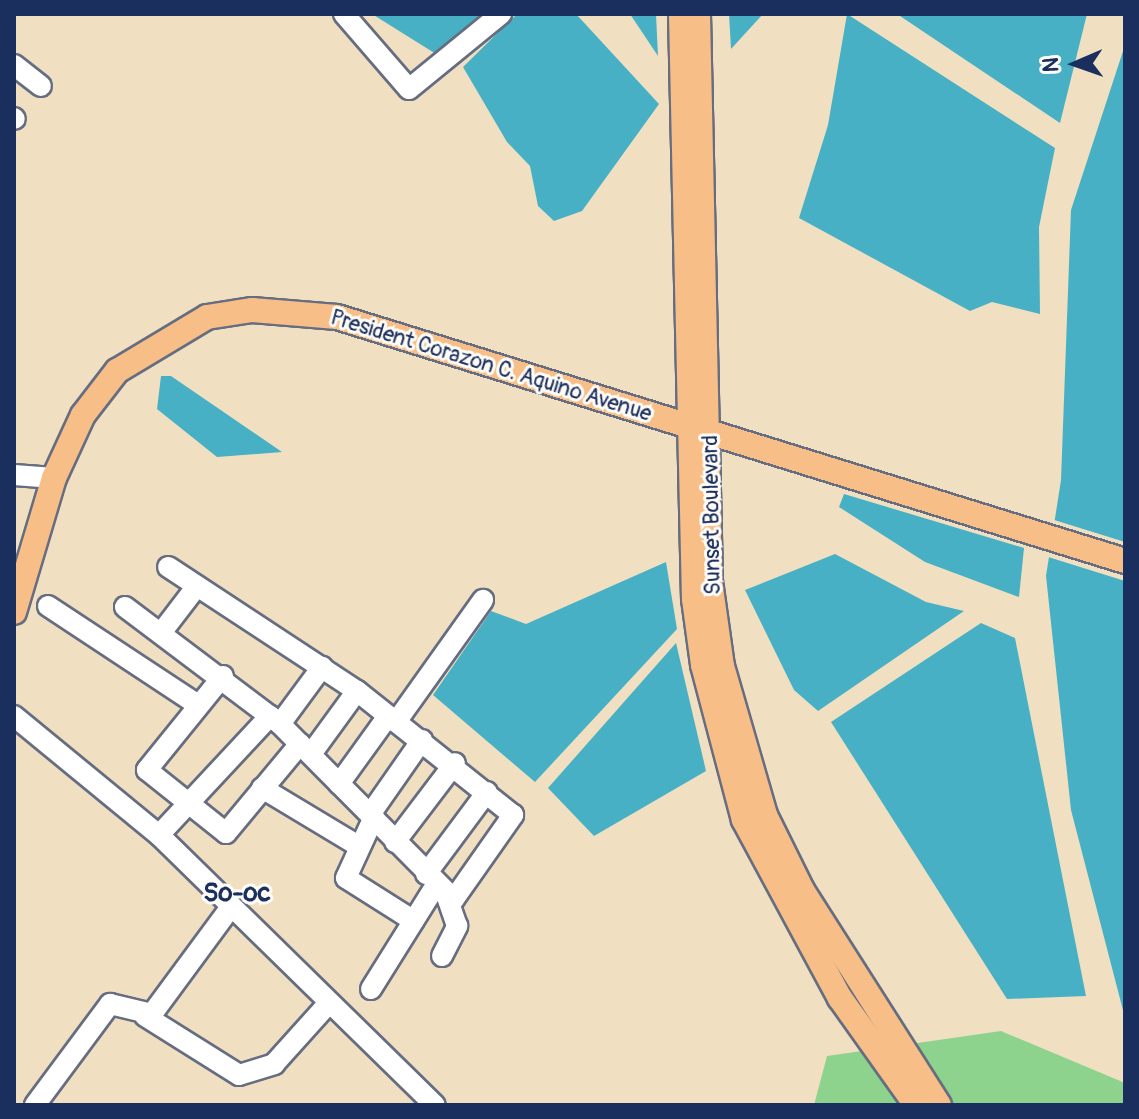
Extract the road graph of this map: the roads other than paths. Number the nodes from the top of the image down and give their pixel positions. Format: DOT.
graph roads {
  1 [pos="344,14"];
  2 [pos="501,14"];
  3 [pos="681,14"];
  4 [pos="698,14"];
  5 [pos="14,65"];
  6 [pos="41,86"];
  7 [pos="701,430"];
  8 [pos="14,475"];
  9 [pos="54,478"];
  10 [pos="1125,561"];
  11 [pos="168,567"];
  12 [pos="197,586"];
  13 [pos="483,600"];
  14 [pos="48,606"];
  15 [pos="125,607"];
  16 [pos="14,612"];
  17 [pos="161,633"];
  18 [pos="322,667"];
  19 [pos="223,676"];
  20 [pos="357,691"];
  21 [pos="198,705"];
  22 [pos="14,716"];
  23 [pos="392,719"];
  24 [pos="275,720"];
  25 [pos="422,740"];
  26 [pos="306,749"];
  27 [pos="455,763"];
  28 [pos="339,784"];
  29 [pos="262,788"];
  30 [pos="487,792"];
  31 [pos="186,803"];
  32 [pos="373,815"];
  33 [pos="159,835"];
  34 [pos="395,842"];
  35 [pos="360,847"];
  36 [pos="436,885"];
  37 [pos="231,907"];
  38 [pos="414,921"];
  39 [pos="442,956"];
  40 [pos="371,989"];
  41 [pos="849,993"];
  42 [pos="329,1003"];
  43 [pos="145,1016"];
  44 [pos="35,1105"];
  45 [pos="435,1105"];
  46 [pos="916,1105"];
  47 [pos="939,1105"];
  1 -- 2 [label="street"];
  3 -- 7 [label="main road, Sunset Boulevard"];
  4 -- 7 [label="main road, Sunset Boulevard"];
  5 -- 6 [label="street"];
  7 -- 9 [label="main road, President Corazon C. Aquino Avenue"];
  7 -- 10 [label="main road, President Corazon C. Aquino Avenue"];
  7 -- 41 [label="main road, Sunset Boulevard"];
  8 -- 9 [label="street"];
  9 -- 16 [label="main road, President Corazon C. Aquino Avenue"];
  11 -- 12 [label="street"];
  12 -- 17 [label="street"];
  12 -- 18 [label="street"];
  13 -- 23 [label="street"];
  14 -- 21 [label="street"];
  15 -- 17 [label="street"];
  17 -- 19 [label="street"];
  18 -- 20 [label="street"];
  18 -- 24 [label="street"];
  19 -- 21 [label="street"];
  19 -- 24 [label="street"];
  20 -- 23 [label="street"];
  20 -- 26 [label="street"];
  21 -- 31 [label="street"];
  22 -- 33 [label="street"];
  23 -- 25 [label="street"];
  23 -- 28 [label="street"];
  24 -- 26 [label="street"];
  24 -- 31 [label="street"];
  25 -- 27 [label="street"];
  25 -- 32 [label="street"];
  26 -- 28 [label="street"];
  26 -- 29 [label="street"];
  27 -- 30 [label="street"];
  27 -- 34 [label="street"];
  28 -- 32 [label="street"];
  29 -- 31 [label="street"];
  29 -- 35 [label="street"];
  30 -- 36 [label="street"];
  30 -- 36 [label="street"];
  31 -- 33 [label="street"];
  32 -- 34 [label="street"];
  32 -- 35 [label="street"];
  33 -- 37 [label="street"];
  34 -- 36 [label="street"];
  35 -- 38 [label="street"];
  36 -- 38 [label="street"];
  36 -- 39 [label="street"];
  37 -- 42 [label="street"];
  37 -- 43 [label="street"];
  38 -- 40 [label="street"];
  41 -- 46 [label="main road, Sunset Boulevard"];
  41 -- 47 [label="main road, Sunset Boulevard"];
  42 -- 43 [label="street"];
  42 -- 45 [label="street"];
  43 -- 44 [label="street"];
}
